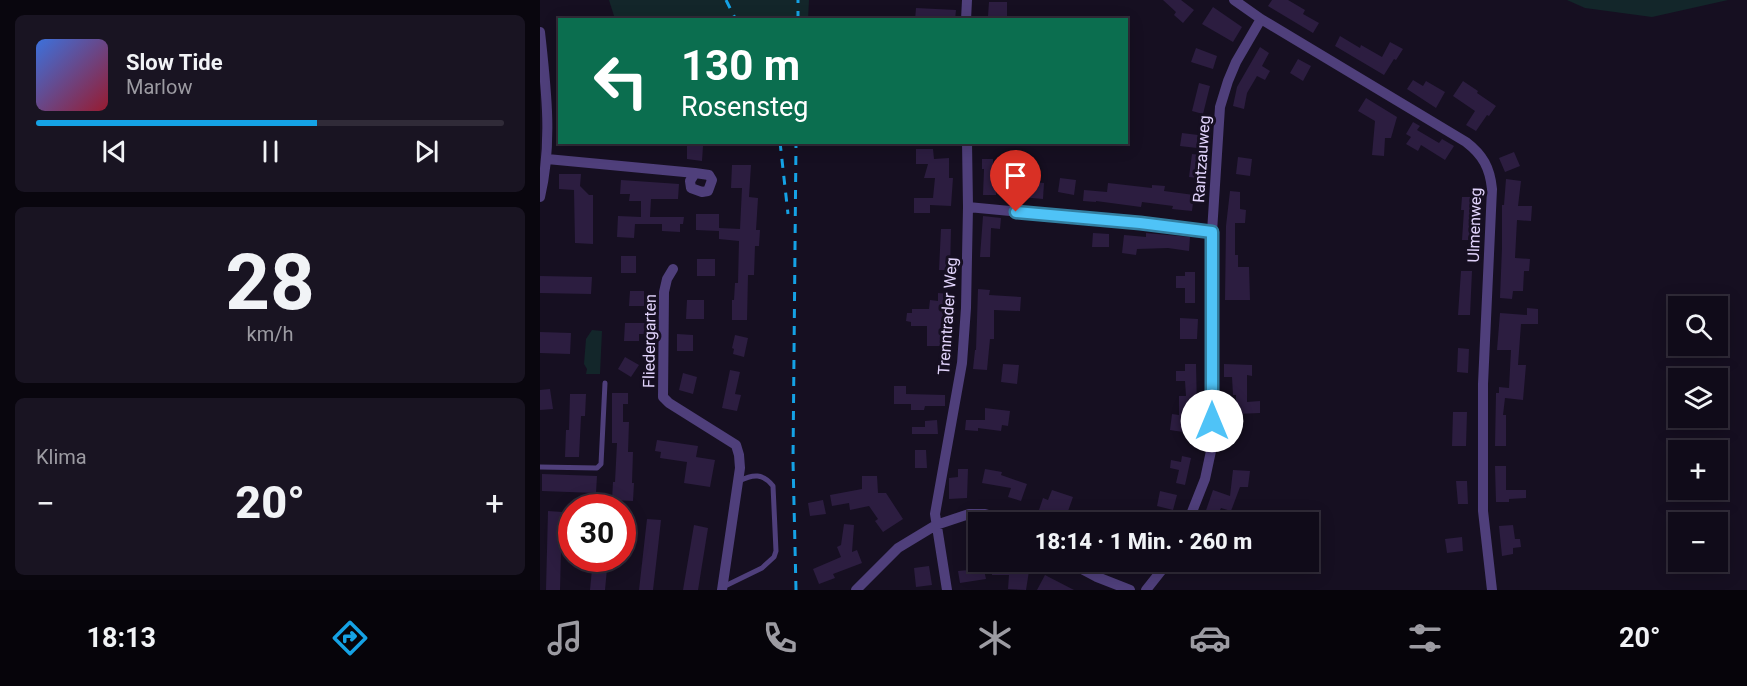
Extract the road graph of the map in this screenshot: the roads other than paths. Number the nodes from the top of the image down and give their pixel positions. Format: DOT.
graph roads {
  1 [pos="967,0"];
  2 [pos="1234,0"];
  3 [pos="966,18"];
  4 [pos="1261,19"];
  5 [pos="540,32"];
  6 [pos="544,125"];
  7 [pos="967,144"];
  8 [pos="547,159"];
  9 [pos="695,173"];
  10 [pos="540,197"];
  11 [pos="969,207"];
  12 [pos="1212,232"];
  13 [pos="673,269"];
  14 [pos="605,383"];
  15 [pos="540,467"];
  16 [pos="737,482"];
  17 [pos="1192,512"];
  18 [pos="968,514"];
  19 [pos="936,525"];
  20 [pos="1088,572"];
  21 [pos="1160,572"];
  22 [pos="722,589"];
  23 [pos="856,590"];
  24 [pos="947,590"];
  25 [pos="1130,590"];
  26 [pos="1146,590"];
  27 [pos="1492,590"];
  1 -- 3 [label="street"];
  2 -- 4 [label="street, Ulmenweg"];
  4 -- 12 [label="street, Rantzauweg"];
  4 -- 27 [label="street, Ulmenweg"];
  5 -- 6 [label="street"];
  6 -- 8 [label="street"];
  7 -- 11 [label="street, Trenntrader Weg"];
  8 -- 9 [label="street"];
  8 -- 10 [label="street"];
  11 -- 12 [label="street"];
  11 -- 19 [label="street, Trenntrader Weg"];
  12 -- 17 [label="street, Rantzauweg"];
  13 -- 16 [label="street, Fliedergarten"];
  14 -- 15 [label="lane"];
  16 -- 22 [label="street, Fliedergarten"];
  16 -- 22 [label="lane"];
  18 -- 19 [label="street"];
  19 -- 23 [label="street"];
  19 -- 24 [label="street, Trenntrader Weg"];
  20 -- 25 [label="street"];
  21 -- 26 [label="street"];
}
